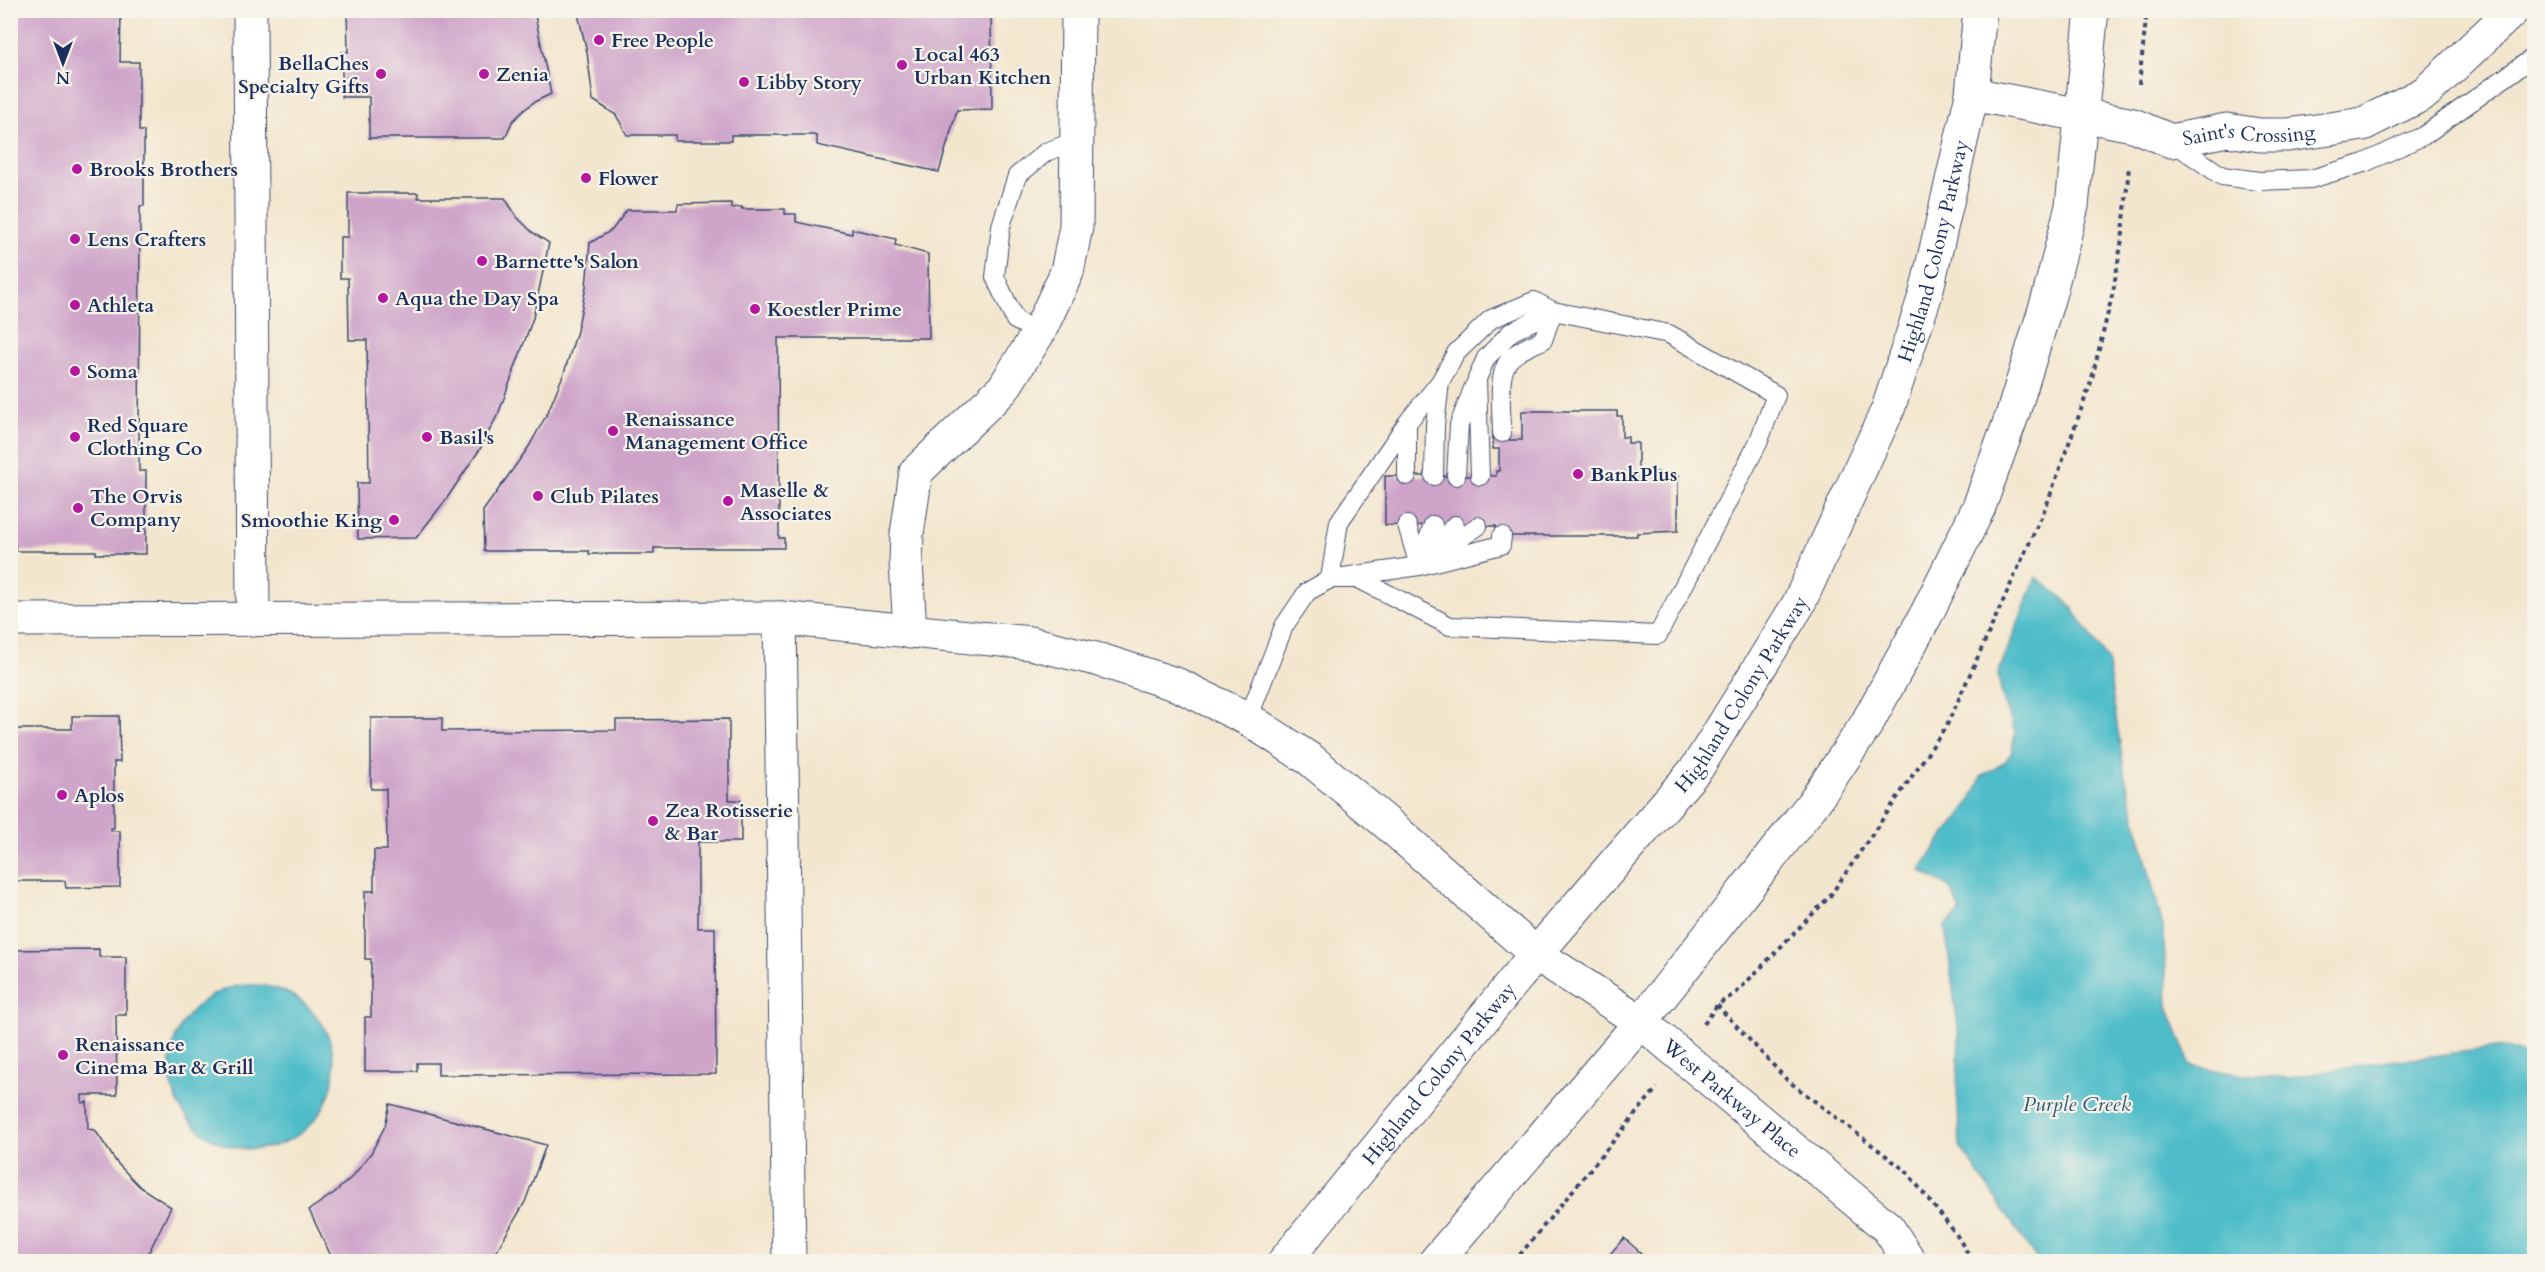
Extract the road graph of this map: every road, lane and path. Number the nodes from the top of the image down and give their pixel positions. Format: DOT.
graph roads {
  1 [pos="250,10"];
  2 [pos="1078,10"];
  3 [pos="1980,10"];
  4 [pos="2092,10"];
  5 [pos="2147,10"];
  6 [pos="2513,10"];
  7 [pos="2535,57"];
  8 [pos="2139,84"];
  9 [pos="1972,94"];
  10 [pos="2083,116"];
  11 [pos="1078,140"];
  12 [pos="2171,141"];
  13 [pos="1553,311"];
  14 [pos="1039,332"];
  15 [pos="1477,379"];
  16 [pos="1440,382"];
  17 [pos="1407,423"];
  18 [pos="1502,433"];
  19 [pos="1407,476"];
  20 [pos="1434,476"];
  21 [pos="1456,476"];
  22 [pos="1480,476"];
  23 [pos="1407,525"];
  24 [pos="1433,525"];
  25 [pos="1455,525"];
  26 [pos="1478,526"];
  27 [pos="1502,536"];
  28 [pos="1419,566"];
  29 [pos="1330,579"];
  30 [pos="780,618"];
  31 [pos="10,620"];
  32 [pos="253,620"];
  33 [pos="910,632"];
  34 [pos="1248,719"];
  35 [pos="1536,954"];
  36 [pos="1717,1005"];
  37 [pos="1641,1022"];
  38 [pos="789,1262"];
  39 [pos="1284,1262"];
  40 [pos="1435,1262"];
  41 [pos="1910,1262"];
  42 [pos="1973,1262"];
  1 -- 32 [label="street"];
  2 -- 11 [label="street"];
  3 -- 9 [label="street, Highland Colony Parkway"];
  4 -- 10 [label="street"];
  5 -- 8 [label="path"];
  6 -- 12 [label="street, Saint's Crossing"];
  7 -- 12 [label="lane, Saint's Crossing"];
  9 -- 10 [label="street"];
  9 -- 35 [label="street, Highland Colony Parkway"];
  10 -- 12 [label="street"];
  10 -- 37 [label="street"];
  11 -- 14 [label="street"];
  11 -- 14 [label="lane"];
  13 -- 15 [label="lane"];
  13 -- 16 [label="lane"];
  13 -- 18 [label="lane"];
  13 -- 29 [label="lane"];
  14 -- 33 [label="street"];
  15 -- 21 [label="lane"];
  15 -- 22 [label="lane"];
  16 -- 17 [label="lane"];
  16 -- 20 [label="lane"];
  17 -- 19 [label="lane"];
  17 -- 29 [label="lane"];
  23 -- 28 [label="lane"];
  24 -- 28 [label="lane"];
  25 -- 28 [label="lane"];
  26 -- 28 [label="lane"];
  27 -- 28 [label="lane"];
  28 -- 29 [label="lane"];
  29 -- 34 [label="lane"];
  30 -- 32 [label="street, West Parkway Place"];
  30 -- 33 [label="street, West Parkway Place"];
  30 -- 38 [label="street"];
  31 -- 32 [label="street, West Parkway Place"];
  33 -- 34 [label="street, West Parkway Place"];
  34 -- 35 [label="street, West Parkway Place"];
  35 -- 37 [label="street, West Parkway Place"];
  35 -- 39 [label="street, Highland Colony Parkway"];
  36 -- 42 [label="path"];
  37 -- 40 [label="street"];
  37 -- 41 [label="street, West Parkway Place"];
}
